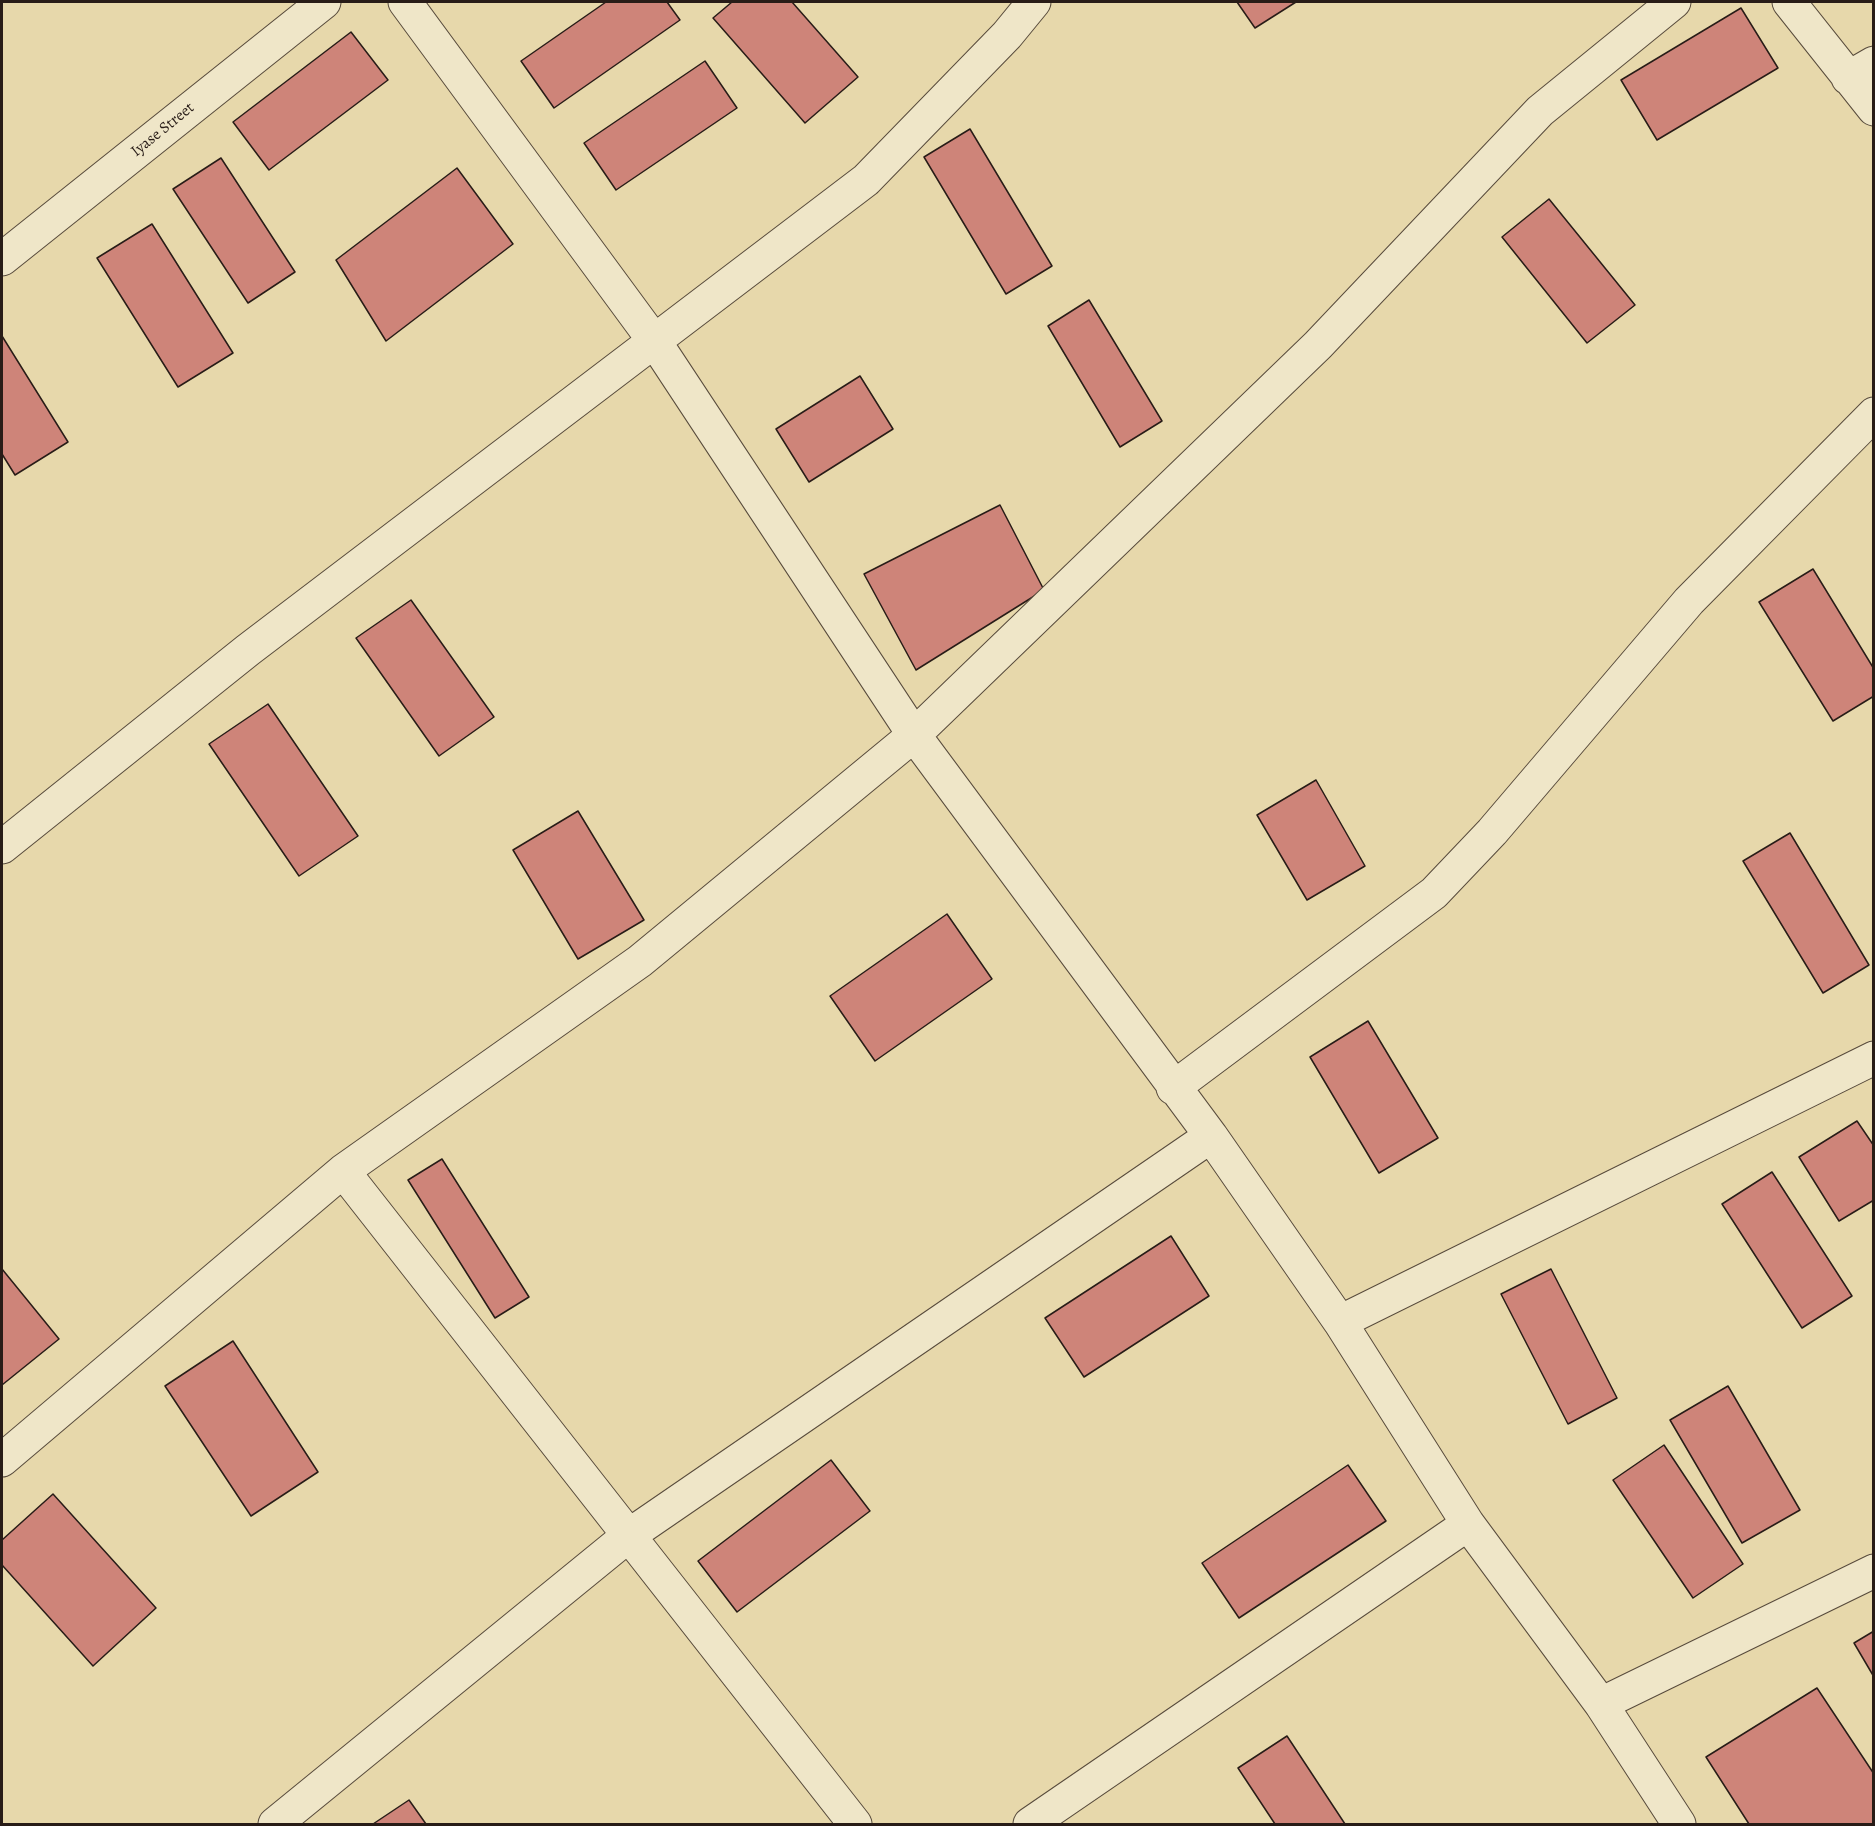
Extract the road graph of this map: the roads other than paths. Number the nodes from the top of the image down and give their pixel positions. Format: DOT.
graph roads {
  1 [pos="324,2"];
  2 [pos="405,2"];
  3 [pos="1034,2"];
  4 [pos="1674,2"];
  5 [pos="1789,2"];
  6 [pos="1861,70"];
  7 [pos="1874,110"];
  8 [pos="2,259"];
  9 [pos="655,342"];
  10 [pos="1874,414"];
  11 [pos="914,735"];
  12 [pos="2,847"];
  13 [pos="1874,1058"];
  14 [pos="1173,1088"];
  15 [pos="1211,1136"];
  16 [pos="343,1171"];
  17 [pos="1340,1322"];
  18 [pos="2,1460"];
  19 [pos="1468,1524"];
  20 [pos="628,1536"];
  21 [pos="1874,1570"];
  22 [pos="1601,1704"];
  23 [pos="275,1824"];
  24 [pos="855,1824"];
  25 [pos="1030,1824"];
  26 [pos="1679,1824"];
  1 -- 8 [label="street, Iyase Street"];
  2 -- 9 [label="street"];
  3 -- 9 [label="street"];
  4 -- 11 [label="street"];
  5 -- 6 [label="street"];
  6 -- 7 [label="street"];
  9 -- 11 [label="street"];
  9 -- 12 [label="street"];
  10 -- 14 [label="street"];
  11 -- 14 [label="street"];
  11 -- 16 [label="street"];
  13 -- 17 [label="street"];
  14 -- 15 [label="street"];
  15 -- 17 [label="street"];
  15 -- 20 [label="street"];
  16 -- 18 [label="street"];
  16 -- 20 [label="street"];
  17 -- 19 [label="street"];
  19 -- 22 [label="street"];
  19 -- 25 [label="street"];
  20 -- 23 [label="street"];
  20 -- 24 [label="street"];
  21 -- 22 [label="street"];
  22 -- 26 [label="street"];
}
